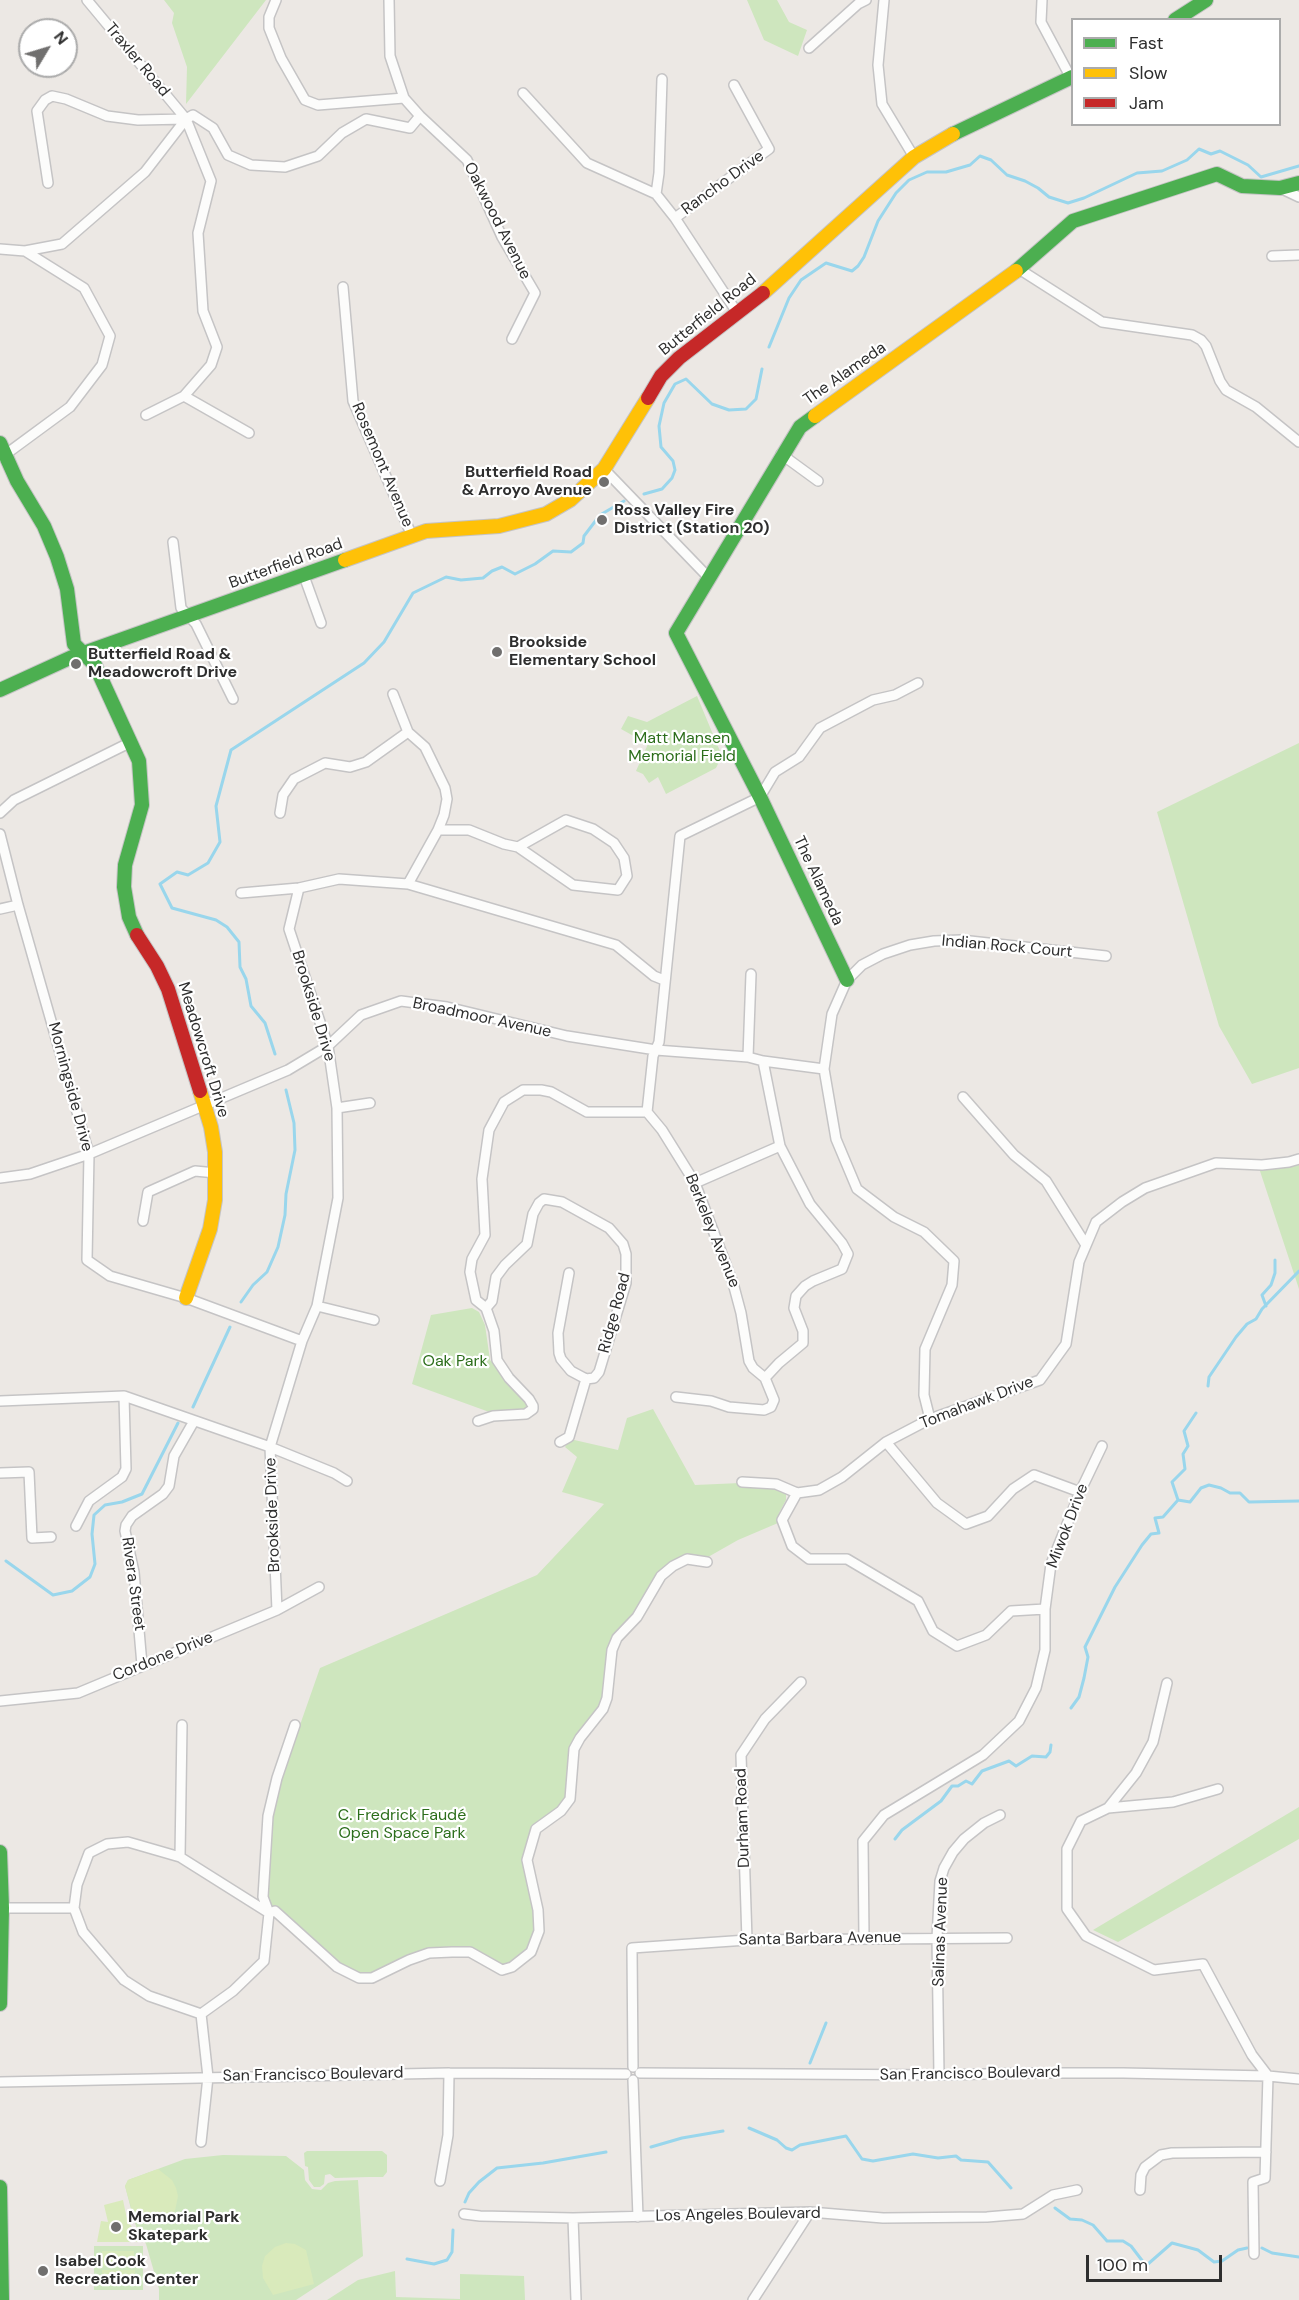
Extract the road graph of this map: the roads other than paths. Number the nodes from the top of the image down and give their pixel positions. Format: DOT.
graph roads {
  1 [pos="87,0"];
  2 [pos="276,0"];
  3 [pos="389,0"];
  4 [pos="866,0"];
  5 [pos="884,0"];
  6 [pos="1042,0"];
  7 [pos="1201,1"];
  8 [pos="1178,18"];
  9 [pos="809,48"];
  10 [pos="1071,75"];
  11 [pos="1071,77"];
  12 [pos="662,78"];
  13 [pos="734,85"];
  14 [pos="523,93"];
  15 [pos="404,98"];
  16 [pos="420,116"];
  17 [pos="186,119"];
  18 [pos="914,157"];
  19 [pos="48,183"];
  20 [pos="1299,183"];
  21 [pos="1280,188"];
  22 [pos="656,194"];
  23 [pos="1299,197"];
  24 [pos="675,218"];
  25 [pos="0,249"];
  26 [pos="25,252"];
  27 [pos="1299,255"];
  28 [pos="1272,256"];
  29 [pos="1019,269"];
  30 [pos="343,287"];
  31 [pos="738,314"];
  32 [pos="512,339"];
  33 [pos="184,396"];
  34 [pos="146,415"];
  35 [pos="249,433"];
  36 [pos="1299,442"];
  37 [pos="1,453"];
  38 [pos="781,454"];
  39 [pos="603,469"];
  40 [pos="818,482"];
  41 [pos="412,536"];
  42 [pos="174,542"];
  43 [pos="304,576"];
  44 [pos="710,579"];
  45 [pos="189,615"];
  46 [pos="321,623"];
  47 [pos="86,653"];
  48 [pos="918,683"];
  49 [pos="0,690"];
  50 [pos="393,694"];
  51 [pos="233,699"];
  52 [pos="408,732"];
  53 [pos="131,742"];
  54 [pos="760,797"];
  55 [pos="0,813"];
  56 [pos="280,813"];
  57 [pos="438,830"];
  58 [pos="0,834"];
  59 [pos="518,847"];
  60 [pos="408,884"];
  61 [pos="299,888"];
  62 [pos="241,892"];
  63 [pos="18,904"];
  64 [pos="0,909"];
  65 [pos="1106,956"];
  66 [pos="751,974"];
  67 [pos="664,980"];
  68 [pos="847,980"];
  69 [pos="328,1046"];
  70 [pos="656,1050"];
  71 [pos="747,1057"];
  72 [pos="763,1061"];
  73 [pos="824,1069"];
  74 [pos="963,1097"];
  75 [pos="370,1103"];
  76 [pos="204,1106"];
  77 [pos="337,1108"];
  78 [pos="647,1112"];
  79 [pos="780,1146"];
  80 [pos="89,1154"];
  81 [pos="1299,1159"];
  82 [pos="216,1173"];
  83 [pos="0,1178"];
  84 [pos="695,1183"];
  85 [pos="143,1221"];
  86 [pos="1086,1245"];
  87 [pos="569,1273"];
  88 [pos="186,1298"];
  89 [pos="317,1306"];
  90 [pos="486,1308"];
  91 [pos="374,1320"];
  92 [pos="303,1341"];
  93 [pos="765,1378"];
  94 [pos="586,1379"];
  95 [pos="124,1396"];
  96 [pos="676,1397"];
  97 [pos="0,1401"];
  98 [pos="930,1419"];
  99 [pos="195,1421"];
  100 [pos="478,1421"];
  101 [pos="560,1442"];
  102 [pos="886,1442"];
  103 [pos="1102,1446"];
  104 [pos="270,1447"];
  105 [pos="0,1473"];
  106 [pos="347,1481"];
  107 [pos="742,1482"];
  108 [pos="1080,1492"];
  109 [pos="797,1493"];
  110 [pos="76,1526"];
  111 [pos="51,1537"];
  112 [pos="707,1562"];
  113 [pos="319,1587"];
  114 [pos="1045,1609"];
  115 [pos="277,1610"];
  116 [pos="142,1665"];
  117 [pos="801,1682"];
  118 [pos="1167,1683"];
  119 [pos="0,1701"];
  120 [pos="182,1725"];
  121 [pos="295,1725"];
  122 [pos="1218,1789"];
  123 [pos="1108,1808"];
  124 [pos="1000,1815"];
  125 [pos="0,1852"];
  126 [pos="180,1857"];
  127 [pos="0,1860"];
  128 [pos="2,1908"];
  129 [pos="74,1908"];
  130 [pos="269,1913"];
  131 [pos="864,1938"];
  132 [pos="937,1938"];
  133 [pos="1007,1938"];
  134 [pos="747,1940"];
  135 [pos="0,2004"];
  136 [pos="201,2014"];
  137 [pos="449,2073"];
  138 [pos="633,2073"];
  139 [pos="939,2075"];
  140 [pos="1268,2076"];
  141 [pos="208,2077"];
  142 [pos="1299,2079"];
  143 [pos="0,2082"];
  144 [pos="201,2142"];
  145 [pos="1266,2152"];
  146 [pos="440,2181"];
  147 [pos="0,2187"];
  148 [pos="1077,2190"];
  149 [pos="1140,2190"];
  150 [pos="810,2211"];
  151 [pos="464,2214"];
  152 [pos="638,2217"];
  153 [pos="573,2218"];
  154 [pos="1254,2254"];
  155 [pos="1,2299"];
  156 [pos="576,2300"];
  157 [pos="753,2300"];
  1 -- 17 [label="street, Traxler Road"];
  2 -- 15 [label="street"];
  3 -- 15 [label="street"];
  4 -- 9 [label="street"];
  5 -- 18 [label="street"];
  6 -- 10 [label="street"];
  7 -- 8 [label="street"];
  11 -- 18 [label="street, Butterfield Road"];
  12 -- 22 [label="street"];
  13 -- 24 [label="street, Rancho Drive"];
  14 -- 22 [label="street"];
  15 -- 16 [label="street"];
  16 -- 17 [label="street"];
  16 -- 32 [label="street, Oakwood Avenue"];
  17 -- 19 [label="street"];
  17 -- 26 [label="street"];
  17 -- 33 [label="street, Traxler Road"];
  18 -- 31 [label="street, Butterfield Road"];
  20 -- 21 [label="street, The Alameda"];
  21 -- 23 [label="street, The Alameda"];
  21 -- 29 [label="street, The Alameda"];
  22 -- 24 [label="street"];
  24 -- 31 [label="street"];
  25 -- 26 [label="street"];
  26 -- 37 [label="street"];
  27 -- 28 [label="street"];
  29 -- 36 [label="street"];
  29 -- 38 [label="street, The Alameda"];
  30 -- 41 [label="street, Rosemont Avenue"];
  31 -- 39 [label="street, Butterfield Road"];
  33 -- 34 [label="street"];
  33 -- 35 [label="street"];
  37 -- 47 [label="street, Meadowcroft Drive"];
  38 -- 40 [label="street"];
  38 -- 44 [label="street, The Alameda"];
  39 -- 41 [label="street, Butterfield Road"];
  39 -- 44 [label="street"];
  41 -- 43 [label="street, Butterfield Road"];
  42 -- 45 [label="street"];
  43 -- 45 [label="street, Butterfield Road"];
  43 -- 46 [label="street"];
  44 -- 54 [label="street, The Alameda"];
  45 -- 47 [label="street, Butterfield Road"];
  45 -- 51 [label="street"];
  47 -- 49 [label="street, Butterfield Road"];
  47 -- 53 [label="street, Meadowcroft Drive"];
  48 -- 54 [label="street"];
  50 -- 52 [label="street"];
  52 -- 56 [label="street"];
  52 -- 57 [label="street"];
  53 -- 55 [label="street"];
  53 -- 76 [label="street, Meadowcroft Drive"];
  54 -- 67 [label="street"];
  54 -- 68 [label="street, The Alameda"];
  57 -- 59 [label="street"];
  57 -- 60 [label="street"];
  58 -- 63 [label="street, Morningside Drive"];
  59 -- 59 [label="street"];
  60 -- 61 [label="street"];
  60 -- 67 [label="street"];
  61 -- 62 [label="street"];
  61 -- 69 [label="street, Brookside Drive"];
  63 -- 64 [label="street"];
  63 -- 80 [label="street, Morningside Drive"];
  65 -- 68 [label="street, Indian Rock Court"];
  66 -- 71 [label="street"];
  67 -- 70 [label="street"];
  68 -- 73 [label="street"];
  69 -- 70 [label="street, Broadmoor Avenue"];
  69 -- 76 [label="street, Broadmoor Avenue"];
  69 -- 77 [label="street, Brookside Drive"];
  70 -- 71 [label="street, Broadmoor Avenue"];
  70 -- 78 [label="street"];
  71 -- 72 [label="street, Broadmoor Avenue"];
  72 -- 73 [label="street, Broadmoor Avenue"];
  72 -- 79 [label="street"];
  73 -- 98 [label="street"];
  74 -- 86 [label="street"];
  75 -- 77 [label="street"];
  76 -- 80 [label="street, Broadmoor Avenue"];
  76 -- 82 [label="street, Meadowcroft Drive"];
  77 -- 89 [label="street, Brookside Drive"];
  78 -- 84 [label="street, Berkeley Avenue"];
  78 -- 90 [label="street"];
  79 -- 84 [label="street"];
  79 -- 93 [label="street"];
  80 -- 83 [label="street, Broadmoor Avenue"];
  80 -- 88 [label="street, Morningside Drive"];
  81 -- 86 [label="street, Tomahawk Drive"];
  82 -- 85 [label="street"];
  82 -- 88 [label="street, Meadowcroft Drive"];
  84 -- 93 [label="street, Berkeley Avenue"];
  86 -- 98 [label="street, Tomahawk Drive"];
  87 -- 94 [label="street"];
  88 -- 92 [label="street, Morningside Drive"];
  89 -- 91 [label="street"];
  89 -- 92 [label="street, Brookside Drive"];
  90 -- 94 [label="street, Ridge Road"];
  90 -- 100 [label="street"];
  92 -- 104 [label="street, Brookside Drive"];
  93 -- 96 [label="street, Berkeley Avenue"];
  94 -- 101 [label="street"];
  95 -- 97 [label="street"];
  95 -- 99 [label="street"];
  95 -- 110 [label="street"];
  98 -- 102 [label="street, Tomahawk Drive"];
  99 -- 104 [label="street"];
  99 -- 116 [label="street, Rivera Street"];
  102 -- 108 [label="street"];
  102 -- 109 [label="street, Tomahawk Drive"];
  103 -- 108 [label="street, Miwok Drive"];
  104 -- 106 [label="street"];
  104 -- 115 [label="street, Brookside Drive"];
  105 -- 111 [label="street"];
  107 -- 109 [label="street"];
  108 -- 114 [label="street, Miwok Drive"];
  109 -- 114 [label="street"];
  112 -- 130 [label="street"];
  113 -- 115 [label="street, Cordone Drive"];
  114 -- 131 [label="street, Miwok Drive"];
  115 -- 116 [label="street, Cordone Drive"];
  116 -- 119 [label="street, Cordone Drive"];
  117 -- 134 [label="street, Durham Road"];
  118 -- 123 [label="street"];
  120 -- 126 [label="street"];
  121 -- 130 [label="street"];
  122 -- 123 [label="street"];
  123 -- 140 [label="street"];
  124 -- 132 [label="street, Salinas Avenue"];
  125 -- 127 [label="street"];
  126 -- 129 [label="street"];
  126 -- 130 [label="street"];
  127 -- 128 [label="street"];
  128 -- 129 [label="street"];
  128 -- 135 [label="street"];
  129 -- 136 [label="street"];
  130 -- 136 [label="street"];
  131 -- 132 [label="street, Santa Barbara Avenue"];
  131 -- 134 [label="street, Santa Barbara Avenue"];
  132 -- 133 [label="street, Santa Barbara Avenue"];
  132 -- 139 [label="street, Salinas Avenue"];
  134 -- 138 [label="street, Santa Barbara Avenue"];
  136 -- 141 [label="street"];
  137 -- 138 [label="street, San Francisco Boulevard"];
  137 -- 141 [label="street, San Francisco Boulevard"];
  137 -- 146 [label="street"];
  138 -- 139 [label="street, San Francisco Boulevard"];
  138 -- 152 [label="street"];
  139 -- 140 [label="street, San Francisco Boulevard"];
  140 -- 142 [label="street, San Francisco Boulevard"];
  140 -- 145 [label="street"];
  141 -- 143 [label="street, San Francisco Boulevard"];
  141 -- 144 [label="street"];
  145 -- 149 [label="street"];
  145 -- 154 [label="street"];
  147 -- 155 [label="street"];
  148 -- 150 [label="street, Los Angeles Boulevard"];
  150 -- 152 [label="street, Los Angeles Boulevard"];
  150 -- 157 [label="street"];
  151 -- 153 [label="street, Los Angeles Boulevard"];
  152 -- 153 [label="street, Los Angeles Boulevard"];
  153 -- 156 [label="street"];
}
